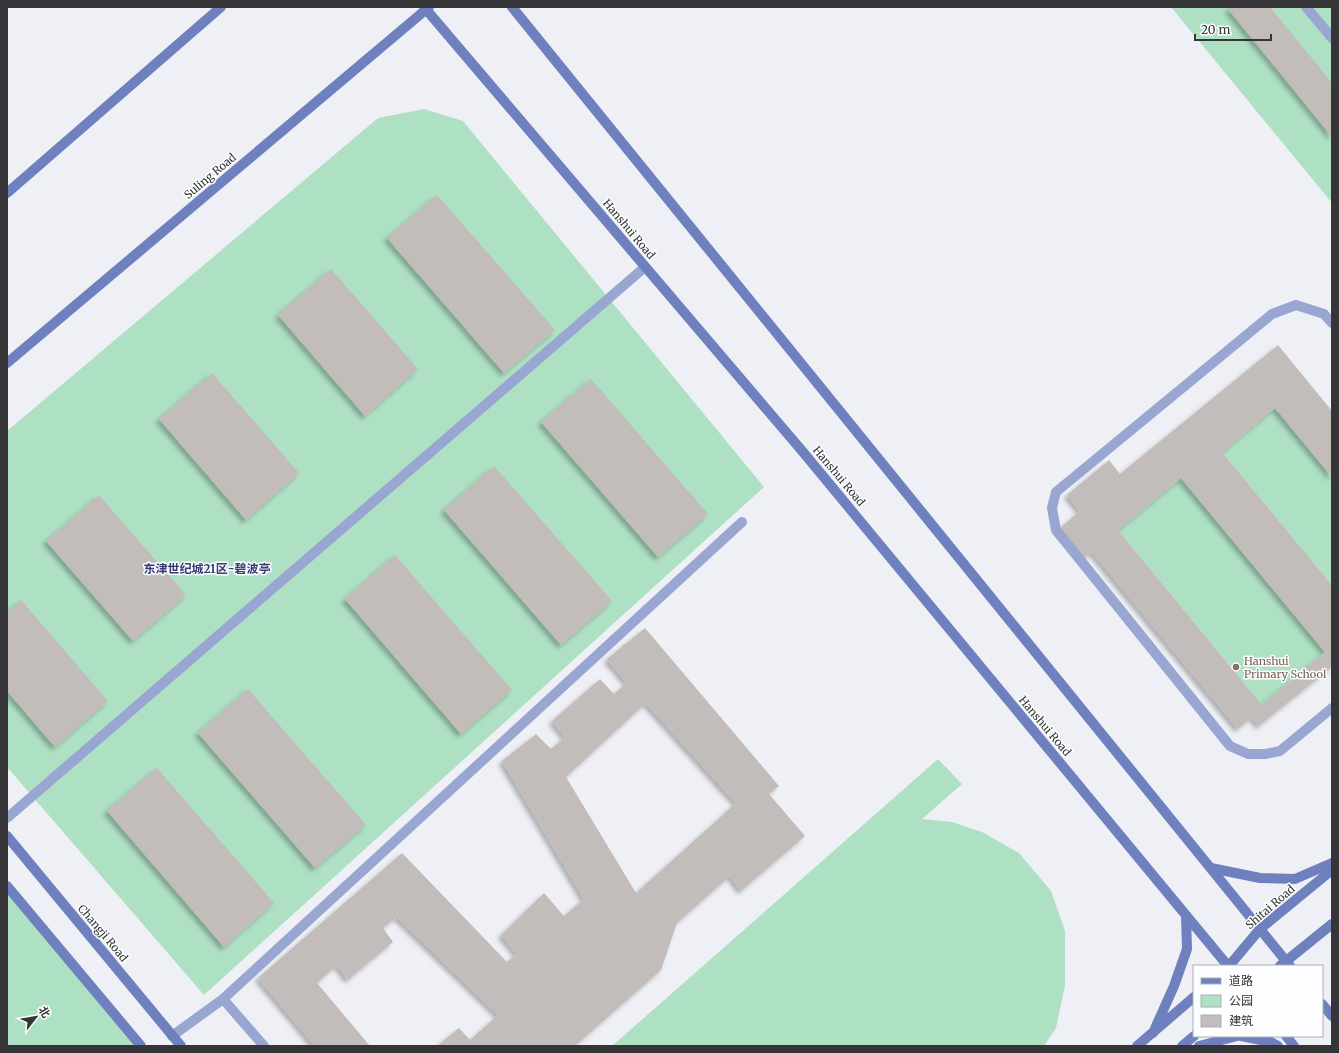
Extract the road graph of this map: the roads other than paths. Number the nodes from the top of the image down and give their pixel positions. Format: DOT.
graph roads {
  1 [pos="222,7"];
  2 [pos="512,7"];
  3 [pos="1306,7"];
  4 [pos="426,8"];
  5 [pos="1332,38"];
  6 [pos="7,193"];
  7 [pos="645,267"];
  8 [pos="1332,323"];
  9 [pos="7,363"];
  10 [pos="742,522"];
  11 [pos="1332,708"];
  12 [pos="7,818"];
  13 [pos="7,836"];
  14 [pos="1332,863"];
  15 [pos="1211,868"];
  16 [pos="1332,870"];
  17 [pos="7,886"];
  18 [pos="1186,916"];
  19 [pos="1332,924"];
  20 [pos="1260,929"];
  21 [pos="1285,964"];
  22 [pos="1227,965"];
  23 [pos="1229,965"];
  24 [pos="1193,997"];
  25 [pos="223,999"];
  26 [pos="1323,1005"];
  27 [pos="1332,1016"];
  28 [pos="1153,1033"];
  29 [pos="172,1036"];
  30 [pos="1193,1037"];
  31 [pos="1233,1037"];
  32 [pos="1246,1037"];
  33 [pos="1287,1037"];
  34 [pos="141,1046"];
  35 [pos="181,1046"];
  36 [pos="264,1046"];
  37 [pos="1137,1046"];
  38 [pos="1182,1046"];
  39 [pos="1199,1046"];
  40 [pos="1278,1046"];
  41 [pos="1294,1046"];
  1 -- 6 [label="main road"];
  2 -- 15 [label="main road"];
  3 -- 5 [label="lane"];
  4 -- 7 [label="main road, Hanshui Road"];
  4 -- 9 [label="main road, Suling Road"];
  7 -- 12 [label="lane"];
  7 -- 18 [label="main road, Hanshui Road"];
  8 -- 11 [label="lane"];
  10 -- 25 [label="lane"];
  13 -- 29 [label="main road, Changji Road"];
  14 -- 15 [label="main road"];
  15 -- 20 [label="main road"];
  16 -- 20 [label="main road, Shitai Road"];
  17 -- 34 [label="main road"];
  18 -- 22 [label="main road, Hanshui Road"];
  18 -- 28 [label="main road"];
  19 -- 21 [label="main road"];
  20 -- 21 [label="main road"];
  20 -- 23 [label="main road, Shitai Road"];
  24 -- 28 [label="main road"];
  25 -- 29 [label="lane"];
  25 -- 36 [label="lane"];
  26 -- 27 [label="main road"];
  28 -- 37 [label="main road"];
  29 -- 35 [label="main road, Changji Road"];
  30 -- 38 [label="main road"];
  31 -- 39 [label="main road"];
  32 -- 40 [label="main road"];
  33 -- 41 [label="main road"];
}
